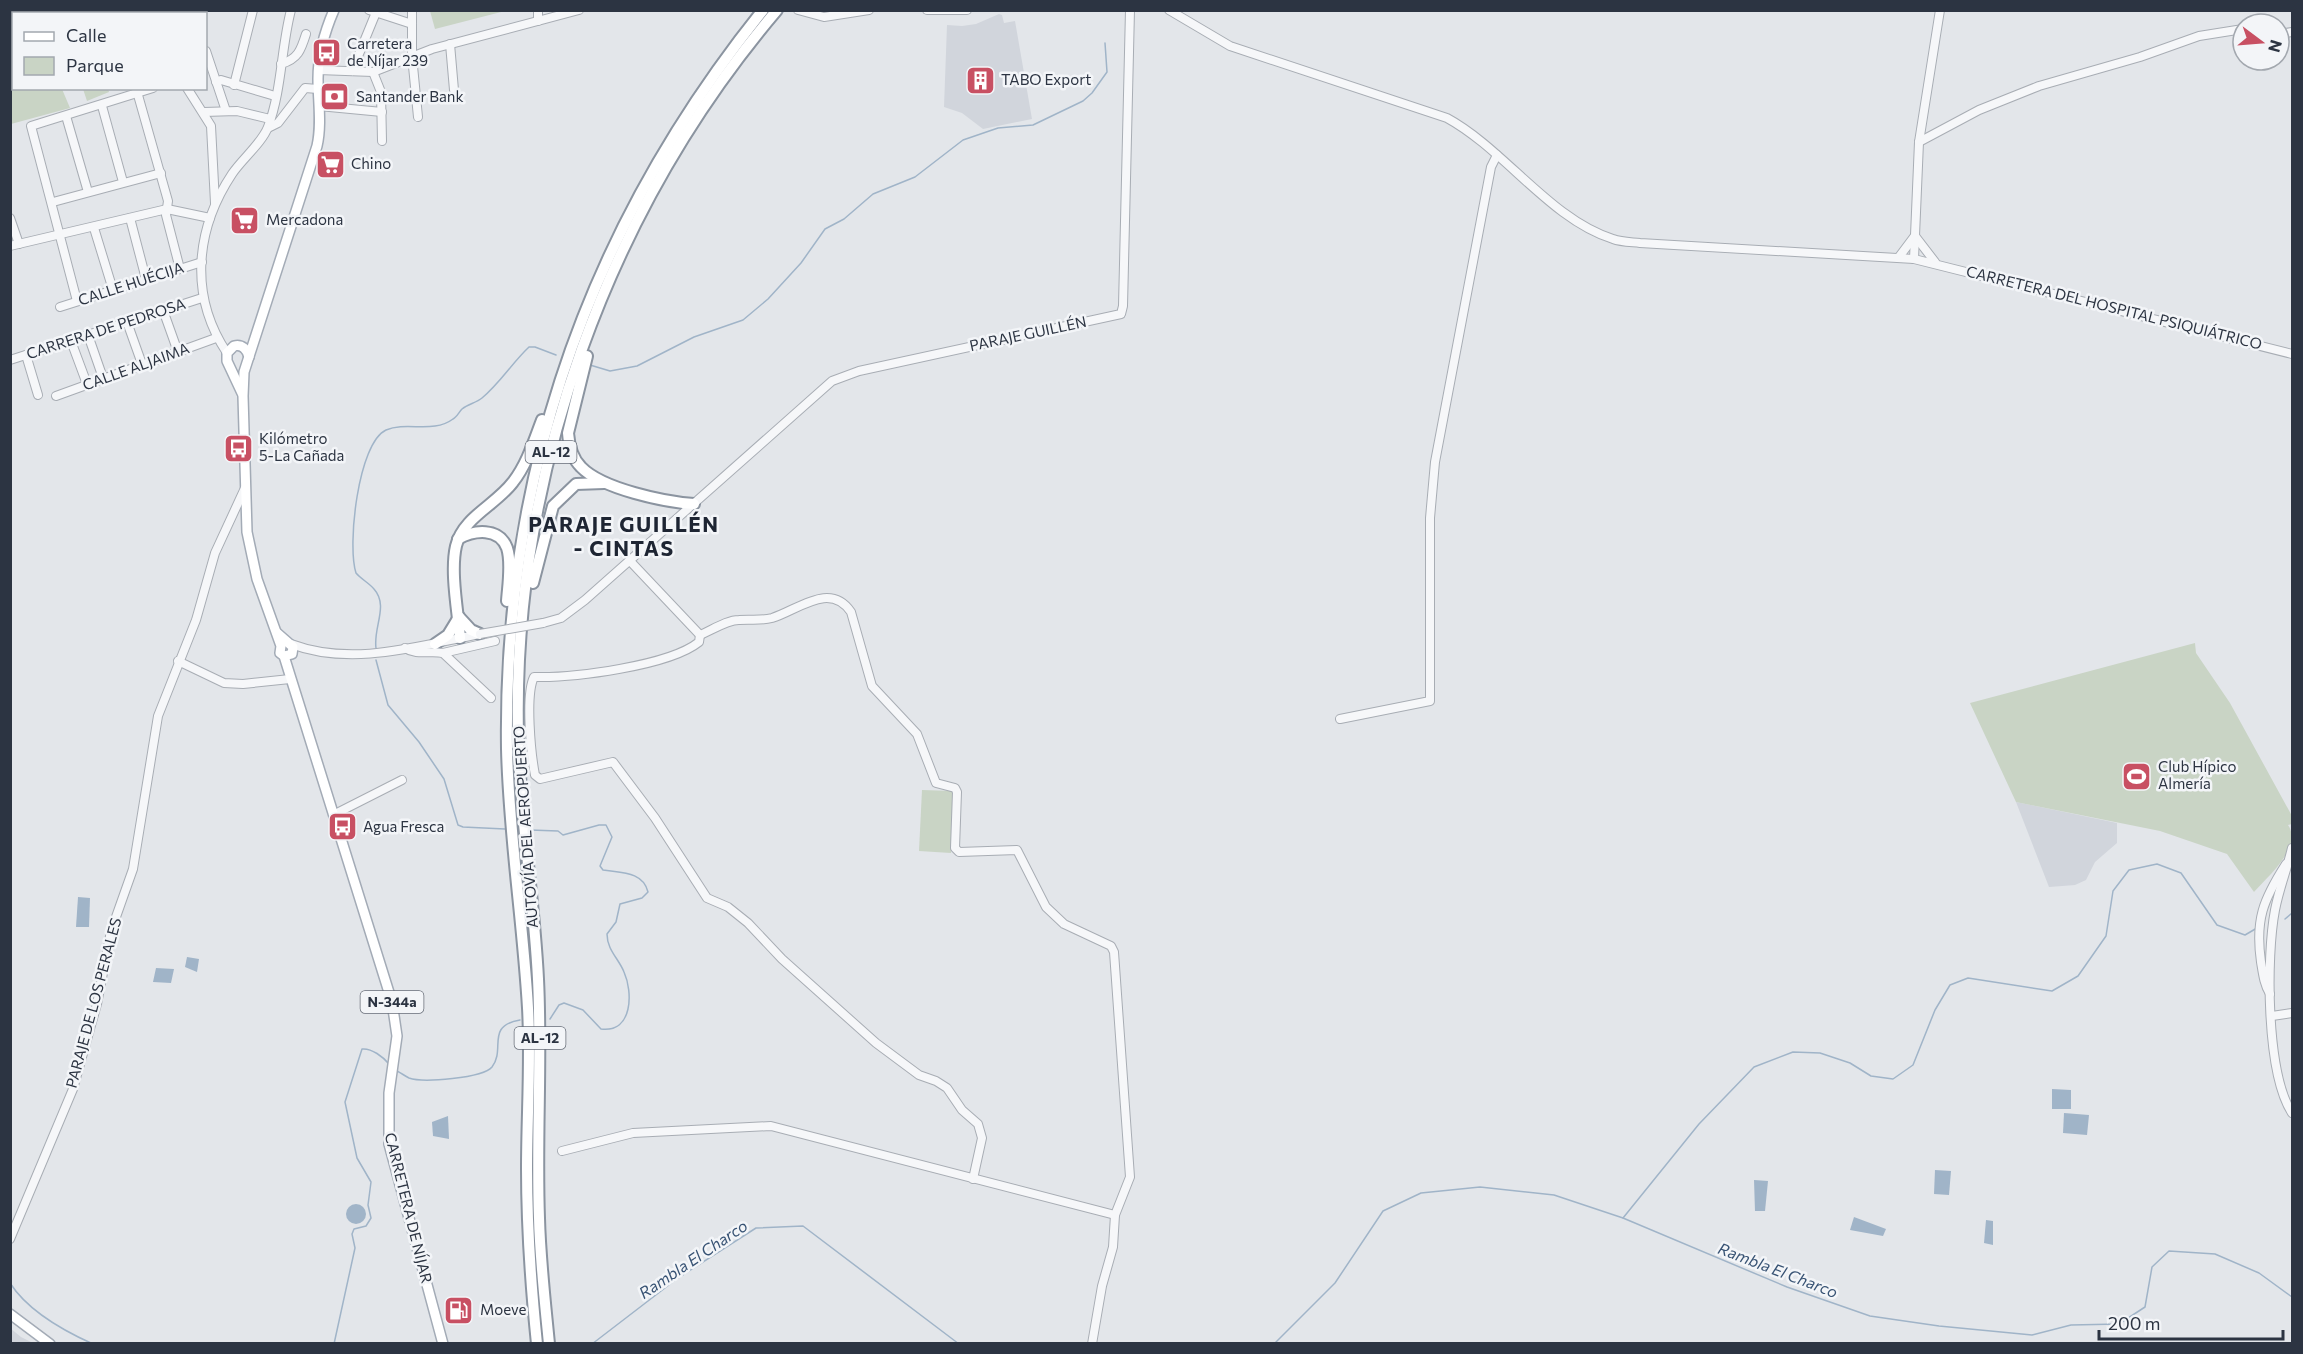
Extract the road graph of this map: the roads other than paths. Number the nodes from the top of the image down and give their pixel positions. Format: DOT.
graph roads {
  1 [pos="253,10"];
  2 [pos="291,10"];
  3 [pos="334,10"];
  4 [pos="412,10"];
  5 [pos="538,10"];
  6 [pos="579,10"];
  7 [pos="763,10"];
  8 [pos="777,10"];
  9 [pos="798,10"];
  10 [pos="869,10"];
  11 [pos="927,10"];
  12 [pos="967,10"];
  13 [pos="1130,10"];
  14 [pos="1169,10"];
  15 [pos="1940,10"];
  16 [pos="374,11"];
  17 [pos="860,11"];
  18 [pos="538,21"];
  19 [pos="412,24"];
  20 [pos="2231,32"];
  21 [pos="306,34"];
  22 [pos="450,44"];
  23 [pos="207,54"];
  24 [pos="412,56"];
  25 [pos="281,64"];
  26 [pos="318,70"];
  27 [pos="352,71"];
  28 [pos="373,72"];
  29 [pos="216,82"];
  30 [pos="234,85"];
  31 [pos="318,89"];
  32 [pos="188,90"];
  33 [pos="454,90"];
  34 [pos="137,91"];
  35 [pos="275,96"];
  36 [pos="102,106"];
  37 [pos="319,106"];
  38 [pos="226,111"];
  39 [pos="204,112"];
  40 [pos="382,112"];
  41 [pos="66,116"];
  42 [pos="418,117"];
  43 [pos="270,119"];
  44 [pos="268,128"];
  45 [pos="382,141"];
  46 [pos="1919,142"];
  47 [pos="1497,155"];
  48 [pos="161,173"];
  49 [pos="123,182"];
  50 [pos="88,192"];
  51 [pos="53,202"];
  52 [pos="215,203"];
  53 [pos="167,209"];
  54 [pos="10,218"];
  55 [pos="130,218"];
  56 [pos="210,218"];
  57 [pos="94,228"];
  58 [pos="61,235"];
  59 [pos="1914,236"];
  60 [pos="15,245"];
  61 [pos="1899,257"];
  62 [pos="1914,258"];
  63 [pos="202,262"];
  64 [pos="1935,262"];
  65 [pos="180,269"];
  66 [pos="614,270"];
  67 [pos="146,279"];
  68 [pos="113,290"];
  69 [pos="202,298"];
  70 [pos="77,301"];
  71 [pos="60,307"];
  72 [pos="164,310"];
  73 [pos="127,322"];
  74 [pos="578,327"];
  75 [pos="88,335"];
  76 [pos="216,338"];
  77 [pos="253,340"];
  78 [pos="71,341"];
  79 [pos="243,347"];
  80 [pos="178,352"];
  81 [pos="227,353"];
  82 [pos="2292,354"];
  83 [pos="26,356"];
  84 [pos="10,360"];
  85 [pos="248,361"];
  86 [pos="142,364"];
  87 [pos="231,367"];
  88 [pos="103,378"];
  89 [pos="87,384"];
  90 [pos="38,395"];
  91 [pos="56,396"];
  92 [pos="243,396"];
  93 [pos="607,483"];
  94 [pos="246,488"];
  95 [pos="672,502"];
  96 [pos="694,504"];
  97 [pos="685,513"];
  98 [pos="458,539"];
  99 [pos="630,561"];
  100 [pos="459,617"];
  101 [pos="480,634"];
  102 [pos="700,635"];
  103 [pos="460,638"];
  104 [pos="495,641"];
  105 [pos="520,643"];
  106 [pos="435,644"];
  107 [pos="287,648"];
  108 [pos="405,648"];
  109 [pos="443,653"];
  110 [pos="178,661"];
  111 [pos="508,661"];
  112 [pos="290,679"];
  113 [pos="491,698"];
  114 [pos="1340,719"];
  115 [pos="402,780"];
  116 [pos="333,815"];
  117 [pos="2292,848"];
  118 [pos="2290,858"];
  119 [pos="2271,996"];
  120 [pos="2292,1013"];
  121 [pos="2272,1016"];
  122 [pos="2292,1113"];
  123 [pos="562,1151"];
  124 [pos="973,1179"];
  125 [pos="1114,1215"];
  126 [pos="10,1239"];
  127 [pos="10,1314"];
  128 [pos="50,1344"];
  129 [pos="443,1344"];
  130 [pos="537,1344"];
  131 [pos="549,1344"];
  132 [pos="1092,1344"];
  1 -- 30 [label="street"];
  2 -- 25 [label="street"];
  3 -- 26 [label="main road, CARRETERA DE NÍJAR"];
  4 -- 19 [label="street"];
  5 -- 18 [label="street"];
  6 -- 18 [label="street"];
  7 -- 74 [label="highway, AUTOVÍA DEL AEROPUERTO / AL-12"];
  8 -- 66 [label="highway, AUTOVÍA DEL AEROPUERTO / AL-12"];
  9 -- 17 [label="street"];
  10 -- 17 [label="street"];
  11 -- 12 [label="street"];
  13 -- 96 [label="street, PARAJE GUILLÉN"];
  14 -- 47 [label="street, CARRETERA DEL HOSPITAL PSIQUIÁTRICO"];
  15 -- 46 [label="street"];
  16 -- 19 [label="street"];
  16 -- 27 [label="street"];
  18 -- 22 [label="street"];
  19 -- 24 [label="street"];
  20 -- 46 [label="street"];
  21 -- 25 [label="street"];
  22 -- 24 [label="street"];
  22 -- 33 [label="street"];
  23 -- 29 [label="street"];
  24 -- 28 [label="street"];
  24 -- 42 [label="street"];
  25 -- 35 [label="street"];
  26 -- 27 [label="street"];
  26 -- 31 [label="main road, CARRETERA DE NÍJAR"];
  27 -- 28 [label="street"];
  28 -- 40 [label="street"];
  29 -- 30 [label="street"];
  29 -- 38 [label="street"];
  30 -- 35 [label="street"];
  31 -- 37 [label="main road, CARRETERA DE NÍJAR"];
  31 -- 44 [label="street"];
  32 -- 39 [label="street"];
  34 -- 36 [label="street"];
  34 -- 48 [label="street"];
  35 -- 43 [label="street"];
  36 -- 41 [label="street"];
  36 -- 49 [label="street"];
  37 -- 40 [label="street"];
  37 -- 77 [label="main road, CARRETERA DE NÍJAR"];
  38 -- 39 [label="street"];
  38 -- 43 [label="street"];
  39 -- 52 [label="street"];
  40 -- 45 [label="street"];
  41 -- 50 [label="street"];
  41 -- 51 [label="street"];
  43 -- 44 [label="street"];
  44 -- 52 [label="street"];
  46 -- 59 [label="street"];
  47 -- 61 [label="street, CARRETERA DEL HOSPITAL PSIQUIÁTRICO"];
  47 -- 114 [label="street"];
  48 -- 49 [label="street"];
  48 -- 53 [label="street"];
  49 -- 50 [label="street"];
  50 -- 51 [label="street"];
  51 -- 58 [label="street"];
  52 -- 56 [label="street"];
  53 -- 55 [label="street"];
  53 -- 56 [label="street"];
  53 -- 65 [label="street"];
  54 -- 60 [label="street"];
  55 -- 57 [label="street"];
  55 -- 67 [label="street"];
  56 -- 63 [label="street"];
  57 -- 58 [label="street"];
  57 -- 68 [label="street"];
  58 -- 60 [label="street"];
  58 -- 70 [label="street"];
  59 -- 61 [label="street"];
  59 -- 62 [label="street"];
  59 -- 64 [label="street"];
  61 -- 62 [label="street, CARRETERA DEL HOSPITAL PSIQUIÁTRICO"];
  62 -- 64 [label="street, CARRETERA DEL HOSPITAL PSIQUIÁTRICO"];
  63 -- 65 [label="street, CALLE HUÉCIJA"];
  63 -- 69 [label="street"];
  64 -- 82 [label="street, CARRETERA DEL HOSPITAL PSIQUIÁTRICO"];
  65 -- 67 [label="street, CALLE HUÉCIJA"];
  66 -- 93 [label="highway"];
  66 -- 105 [label="highway, AUTOVÍA DEL AEROPUERTO / AL-12"];
  67 -- 68 [label="street, CALLE HUÉCIJA"];
  68 -- 70 [label="street, CALLE HUÉCIJA"];
  69 -- 72 [label="street, CARRERA DE PEDROSA"];
  69 -- 76 [label="street"];
  70 -- 71 [label="street, CALLE HUÉCIJA"];
  72 -- 73 [label="street, CARRERA DE PEDROSA"];
  72 -- 80 [label="street"];
  73 -- 75 [label="street, CARRERA DE PEDROSA"];
  73 -- 86 [label="street"];
  74 -- 98 [label="highway"];
  74 -- 111 [label="highway, AUTOVÍA DEL AEROPUERTO / AL-12"];
  75 -- 78 [label="street, CARRERA DE PEDROSA"];
  75 -- 88 [label="street"];
  76 -- 80 [label="street, CALLE ALJAIMA"];
  76 -- 81 [label="street"];
  77 -- 79 [label="main road"];
  77 -- 85 [label="main road, CARRETERA DE NÍJAR"];
  78 -- 83 [label="street, CARRERA DE PEDROSA"];
  78 -- 89 [label="street"];
  79 -- 81 [label="main road"];
  79 -- 85 [label="main road"];
  80 -- 86 [label="street, CALLE ALJAIMA"];
  81 -- 87 [label="main road"];
  83 -- 84 [label="street, CARRERA DE PEDROSA"];
  83 -- 90 [label="street"];
  85 -- 87 [label="main road"];
  85 -- 92 [label="main road, CARRETERA DE NÍJAR"];
  86 -- 88 [label="street, CALLE ALJAIMA"];
  87 -- 92 [label="main road, CARRETERA DE NÍJAR"];
  88 -- 89 [label="street, CALLE ALJAIMA"];
  89 -- 91 [label="street, CALLE ALJAIMA"];
  92 -- 94 [label="main road, CARRETERA DE NÍJAR"];
  93 -- 95 [label="highway"];
  93 -- 105 [label="highway"];
  94 -- 107 [label="main road, CARRETERA DE NÍJAR"];
  94 -- 110 [label="street, PARAJE DE LOS PERALES"];
  95 -- 96 [label="highway"];
  95 -- 97 [label="highway"];
  96 -- 97 [label="street, PARAJE GUILLÉN"];
  97 -- 99 [label="street, PARAJE GUILLÉN"];
  98 -- 100 [label="highway"];
  98 -- 111 [label="highway"];
  99 -- 101 [label="street, PARAJE GUILLÉN, bridge"];
  99 -- 102 [label="street"];
  100 -- 101 [label="highway"];
  100 -- 103 [label="highway"];
  100 -- 106 [label="highway"];
  101 -- 103 [label="street"];
  102 -- 124 [label="street"];
  102 -- 125 [label="street"];
  103 -- 106 [label="street"];
  104 -- 109 [label="street"];
  105 -- 131 [label="highway, AUTOVÍA DEL AEROPUERTO / AL-12"];
  106 -- 108 [label="street"];
  107 -- 108 [label="street"];
  107 -- 112 [label="main road, CARRETERA DE NÍJAR / N-344a"];
  108 -- 109 [label="street"];
  109 -- 113 [label="street"];
  110 -- 112 [label="street"];
  110 -- 126 [label="street, PARAJE DE LOS PERALES"];
  111 -- 130 [label="highway, AUTOVÍA DEL AEROPUERTO / AL-12"];
  112 -- 116 [label="main road, CARRETERA DE NÍJAR / N-344a"];
  115 -- 116 [label="street"];
  116 -- 129 [label="main road, CARRETERA DE NÍJAR / N-344a"];
  117 -- 118 [label="street"];
  118 -- 119 [label="street"];
  118 -- 119 [label="street"];
  119 -- 121 [label="street"];
  120 -- 121 [label="street"];
  121 -- 122 [label="street"];
  123 -- 124 [label="street"];
  124 -- 125 [label="street"];
  125 -- 132 [label="street"];
  127 -- 128 [label="main road"];
}
